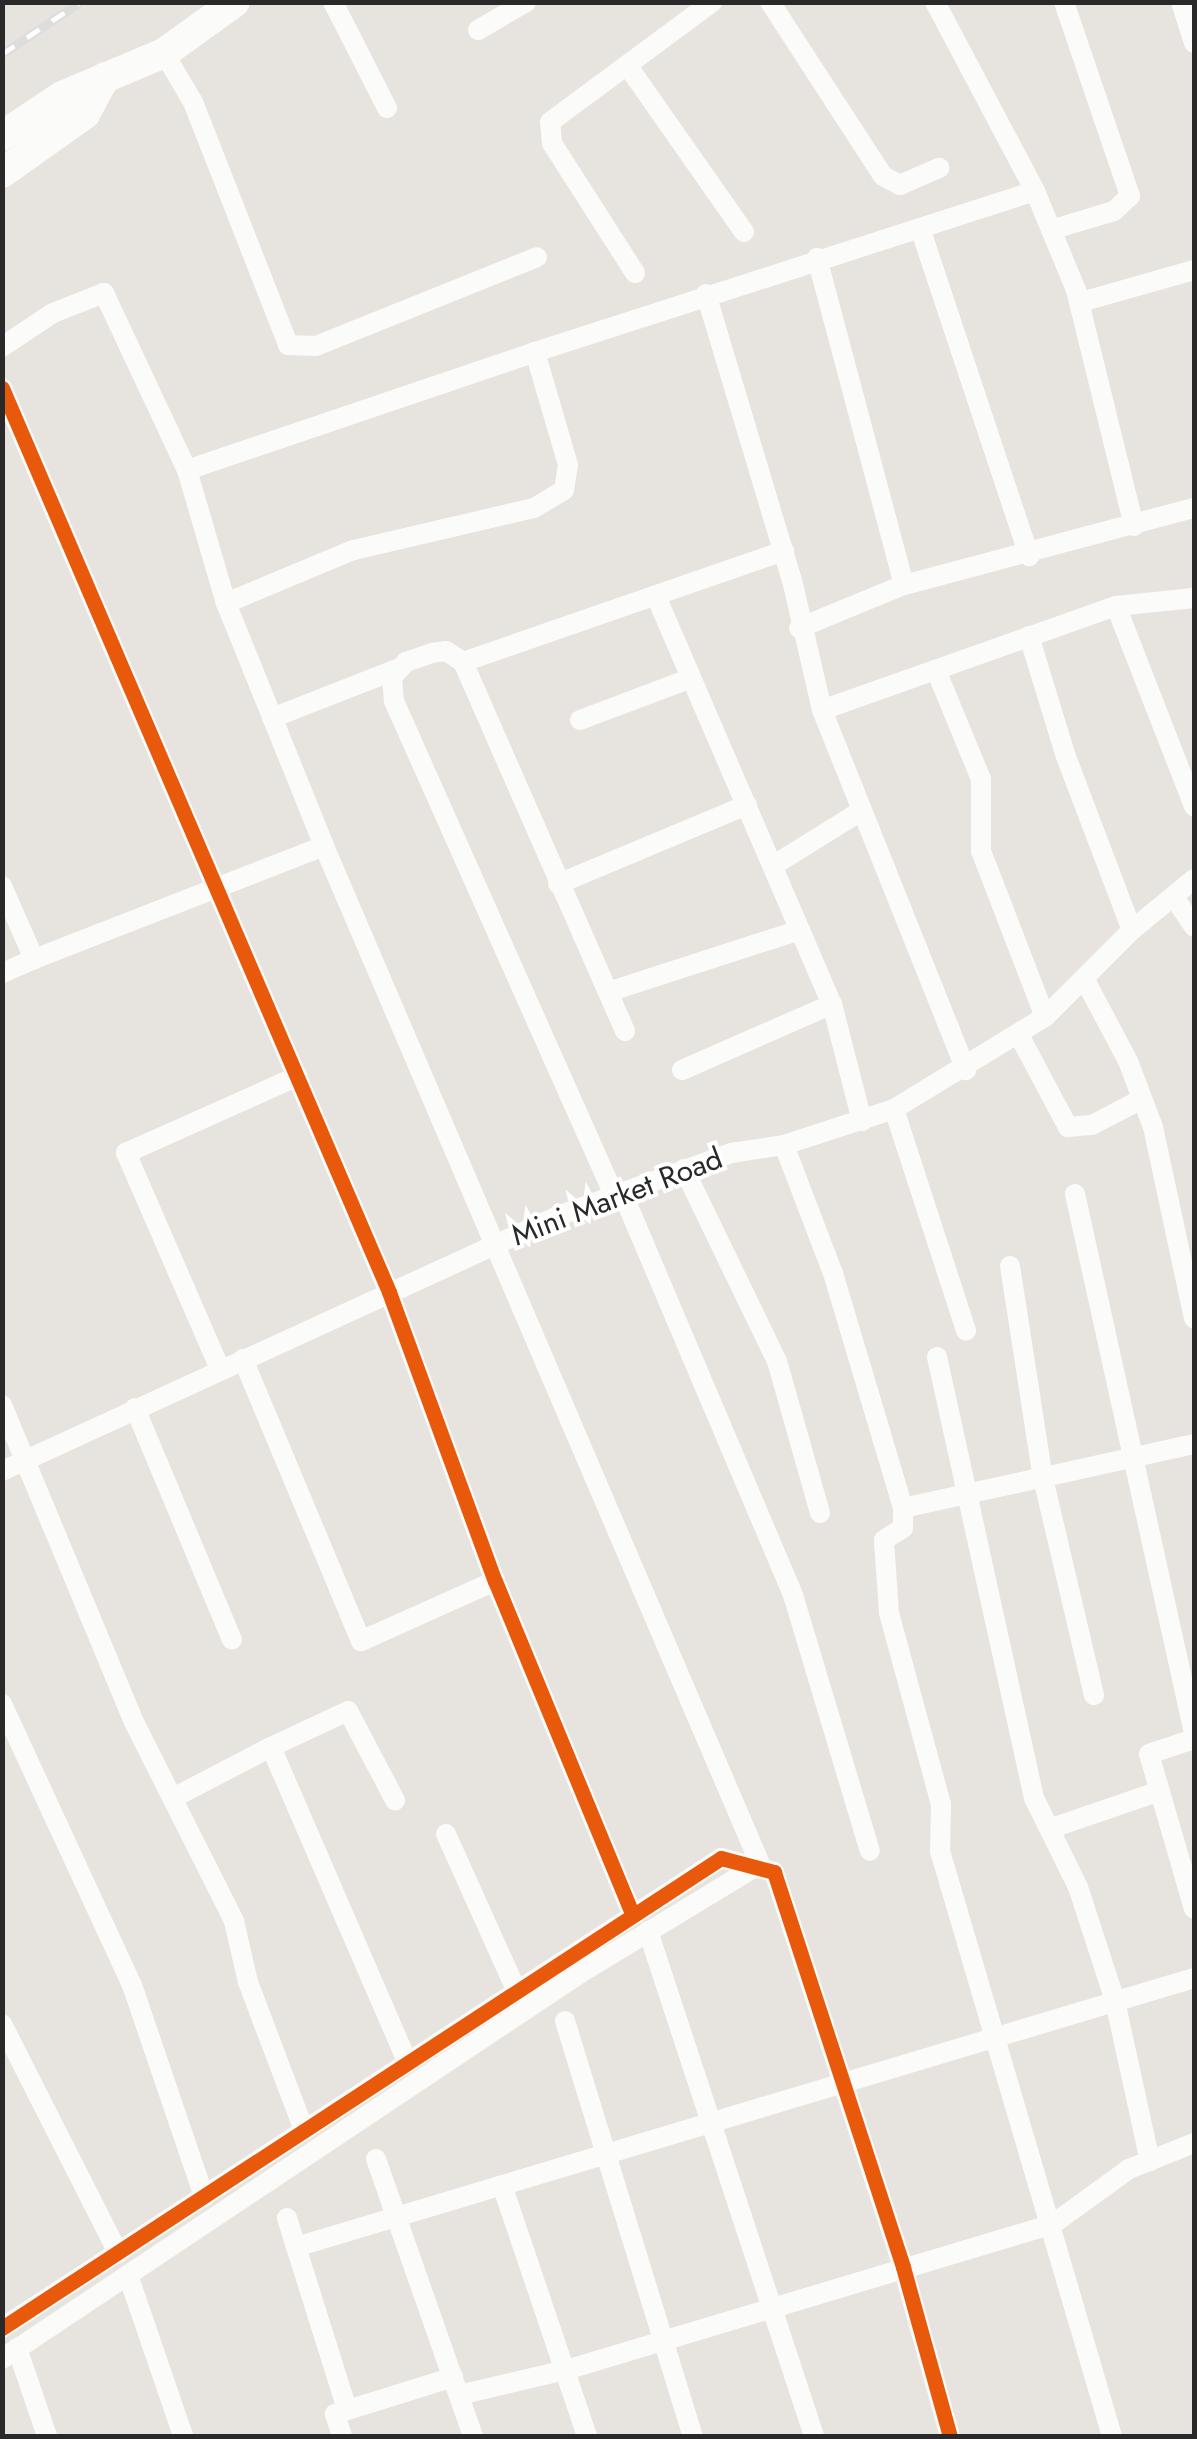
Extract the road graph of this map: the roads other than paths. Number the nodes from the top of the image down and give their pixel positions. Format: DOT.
graph roads {
  1 [pos="235,2"];
  2 [pos="333,2"];
  3 [pos="526,2"];
  4 [pos="712,2"];
  5 [pos="770,2"];
  6 [pos="935,2"];
  7 [pos="1064,2"];
  8 [pos="1181,2"];
  9 [pos="478,30"];
  10 [pos="1194,43"];
  11 [pos="164,53"];
  12 [pos="627,64"];
  13 [pos="106,77"];
  14 [pos="387,108"];
  15 [pos="2,136"];
  16 [pos="939,168"];
  17 [pos="2,172"];
  18 [pos="1035,191"];
  19 [pos="920,228"];
  20 [pos="1052,230"];
  21 [pos="744,232"];
  22 [pos="537,257"];
  23 [pos="818,258"];
  24 [pos="1194,270"];
  25 [pos="635,273"];
  26 [pos="706,294"];
  27 [pos="1080,302"];
  28 [pos="2,347"];
  29 [pos="535,352"];
  30 [pos="2,388"];
  31 [pos="187,470"];
  32 [pos="1194,508"];
  33 [pos="1134,526"];
  34 [pos="784,551"];
  35 [pos="1029,556"];
  36 [pos="904,585"];
  37 [pos="656,596"];
  38 [pos="1194,598"];
  39 [pos="226,602"];
  40 [pos="1116,606"];
  41 [pos="800,628"];
  42 [pos="1029,636"];
  43 [pos="463,662"];
  44 [pos="397,669"];
  45 [pos="936,670"];
  46 [pos="689,679"];
  47 [pos="822,710"];
  48 [pos="272,718"];
  49 [pos="580,720"];
  50 [pos="747,805"];
  51 [pos="1194,806"];
  52 [pos="858,813"];
  53 [pos="324,846"];
  54 [pos="774,865"];
  55 [pos="1194,879"];
  56 [pos="558,884"];
  57 [pos="2,886"];
  58 [pos="215,886"];
  59 [pos="1174,897"];
  60 [pos="1194,926"];
  61 [pos="800,930"];
  62 [pos="1132,930"];
  63 [pos="34,959"];
  64 [pos="2,973"];
  65 [pos="1086,982"];
  66 [pos="608,992"];
  67 [pos="832,1004"];
  68 [pos="1045,1017"];
  69 [pos="626,1031"];
  70 [pos="1019,1035"];
  71 [pos="682,1070"];
  72 [pos="966,1070"];
  73 [pos="298,1076"];
  74 [pos="1142,1098"];
  75 [pos="894,1108"];
  76 [pos="862,1121"];
  77 [pos="784,1146"];
  78 [pos="684,1169"];
  79 [pos="618,1193"];
  80 [pos="1075,1194"];
  81 [pos="494,1245"];
  82 [pos="1010,1266"];
  83 [pos="389,1292"];
  84 [pos="1194,1319"];
  85 [pos="966,1331"];
  86 [pos="937,1357"];
  87 [pos="243,1358"];
  88 [pos="220,1369"];
  89 [pos="2,1405"];
  90 [pos="135,1408"];
  91 [pos="1194,1444"];
  92 [pos="1130,1458"];
  93 [pos="24,1460"];
  94 [pos="2,1471"];
  95 [pos="1043,1478"];
  96 [pos="972,1493"];
  97 [pos="903,1508"];
  98 [pos="820,1513"];
  99 [pos="495,1582"];
  100 [pos="232,1640"];
  101 [pos="1094,1695"];
  102 [pos="2,1704"];
  103 [pos="1194,1736"];
  104 [pos="271,1746"];
  105 [pos="1160,1791"];
  106 [pos="172,1798"];
  107 [pos="395,1800"];
  108 [pos="1052,1828"];
  109 [pos="446,1834"];
  110 [pos="870,1851"];
  111 [pos="760,1864"];
  112 [pos="1194,1909"];
  113 [pos="632,1912"];
  114 [pos="648,1930"];
  115 [pos="1194,1978"];
  116 [pos="516,1990"];
  117 [pos="1115,2001"];
  118 [pos="565,2021"];
  119 [pos="2,2024"];
  120 [pos="994,2036"];
  121 [pos="407,2062"];
  122 [pos="842,2080"];
  123 [pos="713,2120"];
  124 [pos="304,2130"];
  125 [pos="1194,2143"];
  126 [pos="604,2153"];
  127 [pos="376,2159"];
  128 [pos="1150,2161"];
  129 [pos="502,2185"];
  130 [pos="204,2196"];
  131 [pos="287,2218"];
  132 [pos="393,2218"];
  133 [pos="1053,2224"];
  134 [pos="296,2247"];
  135 [pos="118,2253"];
  136 [pos="902,2267"];
  137 [pos="128,2275"];
  138 [pos="776,2306"];
  139 [pos="3,2328"];
  140 [pos="663,2340"];
  141 [pos="10,2354"];
  142 [pos="566,2370"];
  143 [pos="456,2386"];
  144 [pos="347,2410"];
  145 [pos="47,2436"];
  146 [pos="183,2436"];
  147 [pos="342,2436"];
  148 [pos="474,2436"];
  149 [pos="587,2436"];
  150 [pos="693,2436"];
  151 [pos="814,2436"];
  152 [pos="950,2436"];
  153 [pos="1112,2436"];
  1 -- 11 [label="street"];
  2 -- 14 [label="street"];
  3 -- 9 [label="street"];
  4 -- 12 [label="street"];
  5 -- 16 [label="street"];
  6 -- 18 [label="street"];
  7 -- 20 [label="street"];
  8 -- 10 [label="street"];
  11 -- 13 [label="street"];
  11 -- 22 [label="street"];
  12 -- 21 [label="street"];
  12 -- 25 [label="street"];
  13 -- 15 [label="street"];
  13 -- 17 [label="street"];
  18 -- 19 [label="street"];
  18 -- 20 [label="street"];
  19 -- 23 [label="street"];
  19 -- 35 [label="street"];
  20 -- 27 [label="street"];
  23 -- 26 [label="street"];
  23 -- 36 [label="street"];
  24 -- 27 [label="street"];
  26 -- 29 [label="street"];
  26 -- 34 [label="street"];
  27 -- 33 [label="street"];
  28 -- 31 [label="street"];
  29 -- 31 [label="street"];
  29 -- 39 [label="street"];
  30 -- 58 [label="street"];
  31 -- 39 [label="street"];
  32 -- 33 [label="street"];
  33 -- 35 [label="street"];
  34 -- 37 [label="street"];
  34 -- 41 [label="street"];
  35 -- 36 [label="street"];
  36 -- 41 [label="street"];
  37 -- 43 [label="street"];
  37 -- 46 [label="street"];
  38 -- 40 [label="street"];
  39 -- 48 [label="street"];
  40 -- 42 [label="street"];
  40 -- 51 [label="street"];
  41 -- 47 [label="street"];
  42 -- 45 [label="street"];
  42 -- 62 [label="street"];
  43 -- 44 [label="street"];
  43 -- 56 [label="street"];
  44 -- 48 [label="street"];
  44 -- 79 [label="street"];
  45 -- 47 [label="street"];
  45 -- 68 [label="street"];
  46 -- 49 [label="street"];
  46 -- 50 [label="street"];
  47 -- 52 [label="street"];
  48 -- 53 [label="street"];
  50 -- 54 [label="street"];
  50 -- 56 [label="street"];
  52 -- 54 [label="street"];
  52 -- 72 [label="street"];
  53 -- 58 [label="street"];
  53 -- 81 [label="street"];
  54 -- 61 [label="street"];
  55 -- 59 [label="street, Mini Market Road"];
  56 -- 66 [label="street"];
  57 -- 63 [label="street"];
  58 -- 63 [label="street"];
  58 -- 73 [label="street"];
  59 -- 60 [label="street"];
  59 -- 62 [label="street, Mini Market Road"];
  61 -- 66 [label="street"];
  61 -- 67 [label="street"];
  62 -- 65 [label="street, Mini Market Road"];
  63 -- 64 [label="street"];
  65 -- 68 [label="street, Mini Market Road"];
  65 -- 74 [label="street"];
  66 -- 69 [label="street"];
  67 -- 71 [label="street"];
  67 -- 76 [label="street"];
  68 -- 70 [label="street, Mini Market Road"];
  70 -- 72 [label="street, Mini Market Road"];
  70 -- 74 [label="street"];
  72 -- 75 [label="street, Mini Market Road"];
  73 -- 83 [label="street"];
  73 -- 88 [label="street"];
  74 -- 84 [label="street"];
  75 -- 76 [label="street, Mini Market Road"];
  75 -- 85 [label="street"];
  76 -- 77 [label="street, Mini Market Road"];
  77 -- 78 [label="street, Mini Market Road"];
  77 -- 97 [label="street"];
  78 -- 79 [label="street, Mini Market Road"];
  78 -- 98 [label="street"];
  79 -- 81 [label="street, Mini Market Road"];
  79 -- 110 [label="street"];
  80 -- 92 [label="street"];
  81 -- 83 [label="street, Mini Market Road"];
  81 -- 111 [label="street"];
  82 -- 95 [label="street"];
  83 -- 87 [label="street, Mini Market Road"];
  83 -- 99 [label="street"];
  86 -- 96 [label="street"];
  87 -- 88 [label="street, Mini Market Road"];
  87 -- 99 [label="street"];
  88 -- 90 [label="street, Mini Market Road"];
  89 -- 93 [label="street"];
  90 -- 93 [label="street, Mini Market Road"];
  90 -- 100 [label="street"];
  91 -- 92 [label="street"];
  92 -- 95 [label="street"];
  92 -- 103 [label="street"];
  93 -- 94 [label="street, Mini Market Road"];
  93 -- 106 [label="street"];
  95 -- 96 [label="street"];
  95 -- 101 [label="street"];
  96 -- 97 [label="street"];
  96 -- 108 [label="street"];
  97 -- 120 [label="street"];
  99 -- 113 [label="street"];
  102 -- 130 [label="street"];
  103 -- 105 [label="street"];
  104 -- 106 [label="street"];
  104 -- 107 [label="street"];
  104 -- 121 [label="street"];
  105 -- 108 [label="street"];
  105 -- 112 [label="street"];
  106 -- 124 [label="street"];
  108 -- 117 [label="street"];
  109 -- 116 [label="street"];
  111 -- 113 [label="street"];
  111 -- 114 [label="street"];
  111 -- 122 [label="street"];
  113 -- 116 [label="street"];
  114 -- 123 [label="street"];
  114 -- 137 [label="street"];
  115 -- 117 [label="street"];
  116 -- 121 [label="street"];
  117 -- 120 [label="street"];
  117 -- 128 [label="street"];
  118 -- 126 [label="street"];
  119 -- 135 [label="street"];
  120 -- 122 [label="street"];
  120 -- 133 [label="street"];
  121 -- 124 [label="street"];
  122 -- 123 [label="street"];
  122 -- 136 [label="street"];
  123 -- 126 [label="street"];
  123 -- 138 [label="street"];
  124 -- 130 [label="street"];
  125 -- 128 [label="street"];
  126 -- 129 [label="street"];
  126 -- 140 [label="street"];
  127 -- 132 [label="street"];
  128 -- 133 [label="street"];
  129 -- 132 [label="street"];
  129 -- 142 [label="street"];
  130 -- 135 [label="street"];
  131 -- 134 [label="street"];
  132 -- 134 [label="street"];
  132 -- 143 [label="street"];
  133 -- 136 [label="street"];
  133 -- 153 [label="street"];
  134 -- 144 [label="street"];
  135 -- 139 [label="street"];
  136 -- 138 [label="street"];
  136 -- 152 [label="street"];
  137 -- 141 [label="street"];
  137 -- 146 [label="street"];
  138 -- 140 [label="street"];
  138 -- 151 [label="street"];
  140 -- 142 [label="street"];
  140 -- 150 [label="street"];
  141 -- 145 [label="street"];
  142 -- 143 [label="street"];
  142 -- 149 [label="street"];
  143 -- 144 [label="street"];
  143 -- 148 [label="street"];
  144 -- 147 [label="street"];
}
